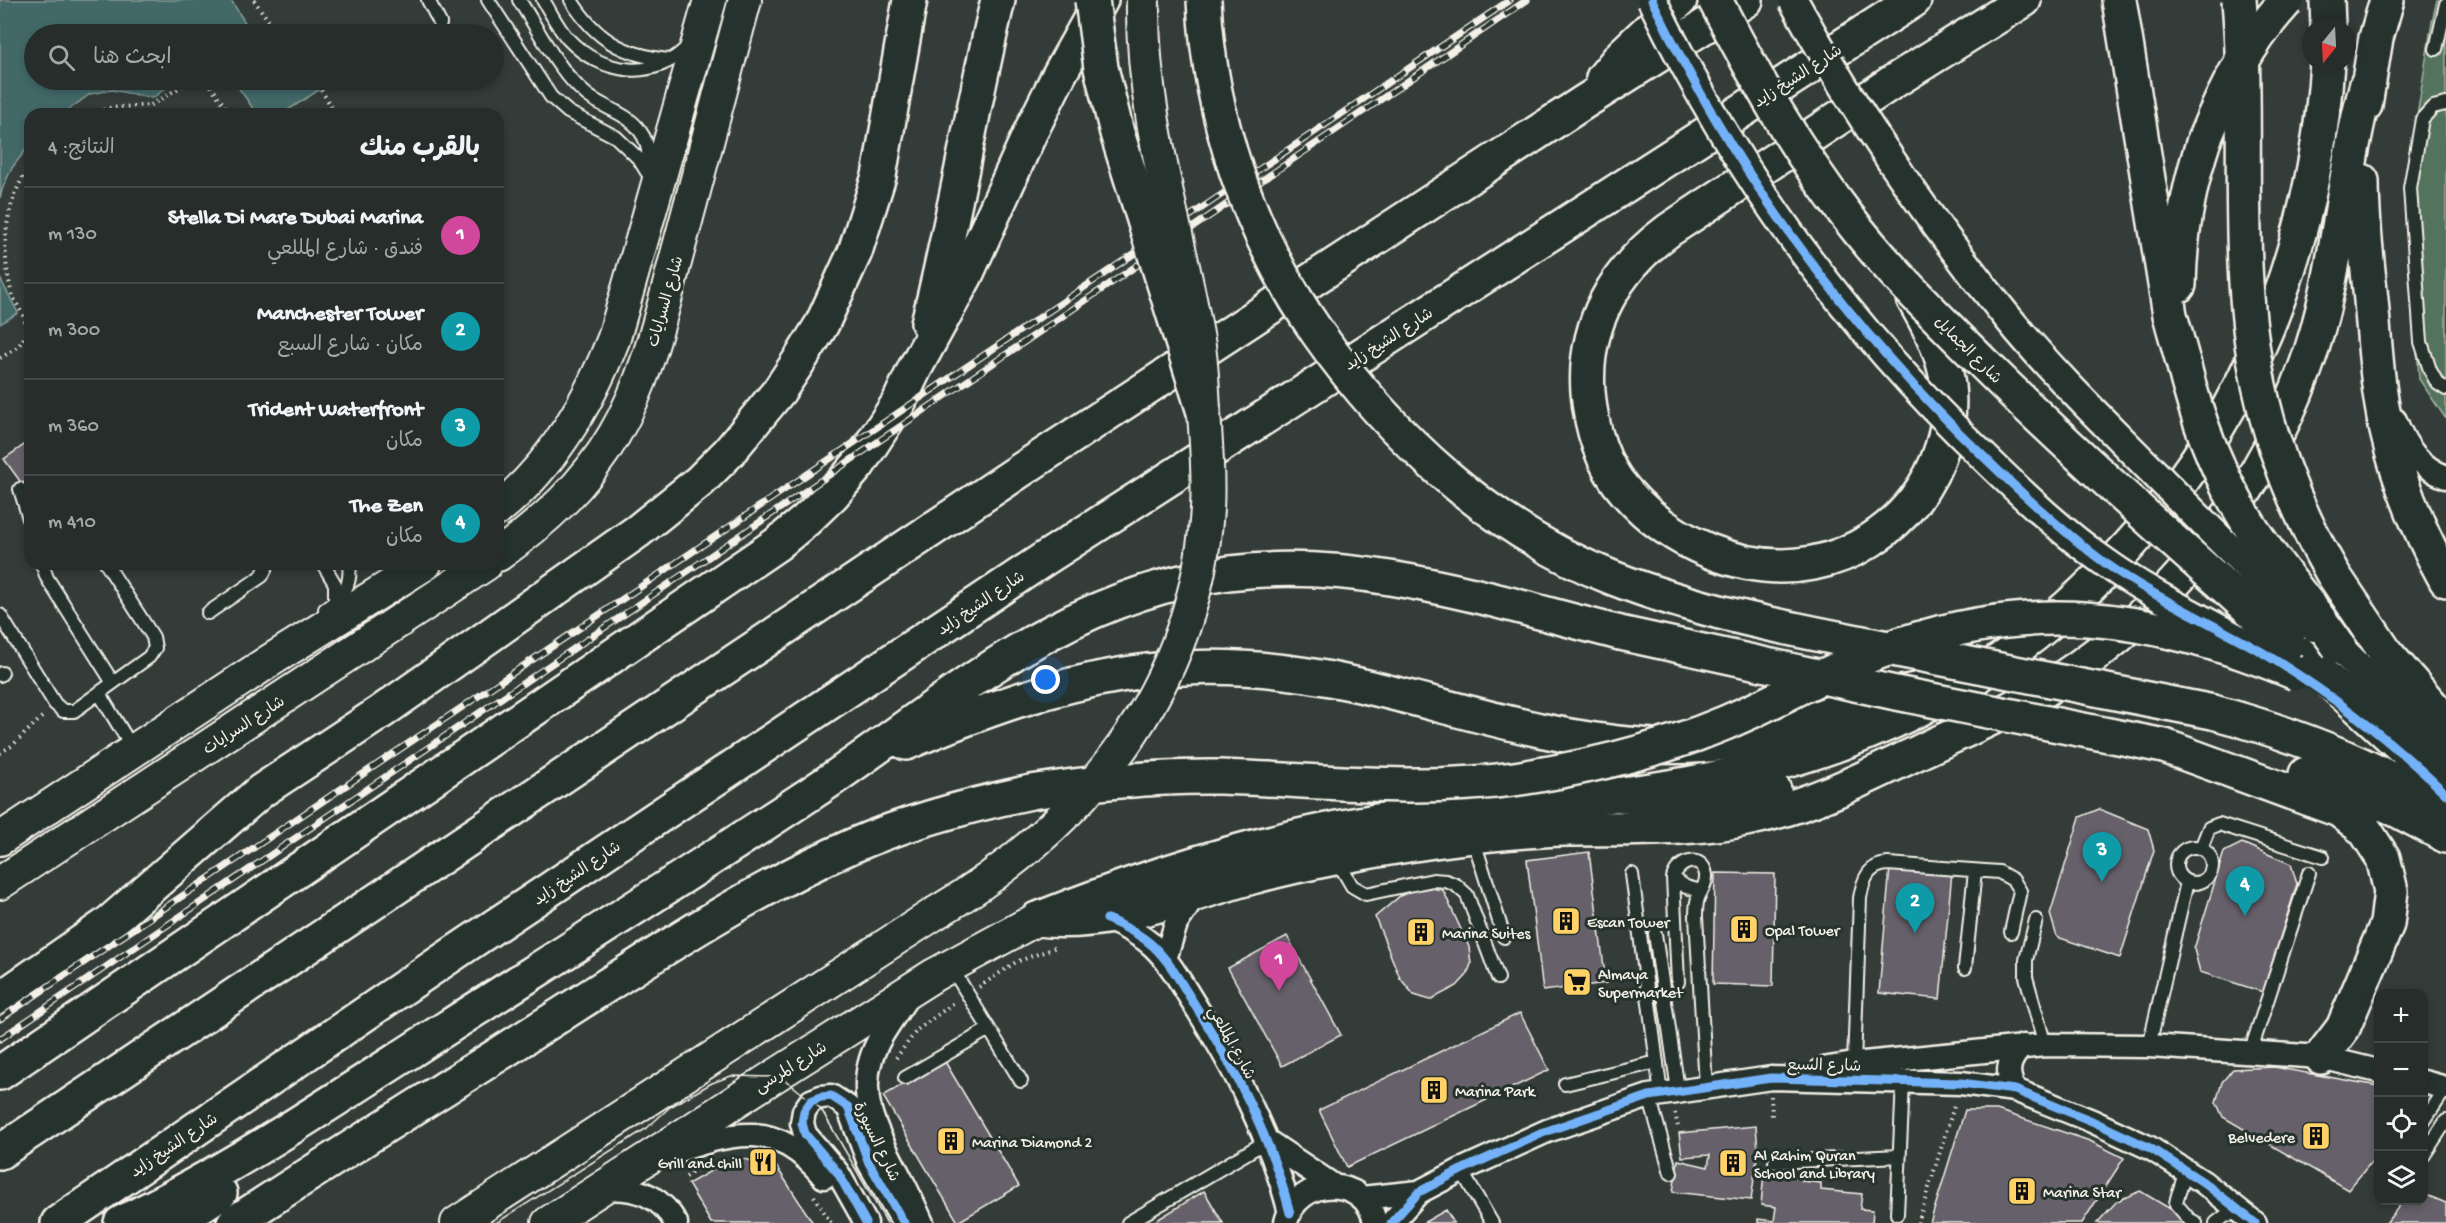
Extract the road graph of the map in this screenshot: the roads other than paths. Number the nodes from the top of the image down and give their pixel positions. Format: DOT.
graph roads {
  1 [pos="428,0"];
  2 [pos="519,0"];
  3 [pos="543,0"];
  4 [pos="571,0"];
  5 [pos="745,0"];
  6 [pos="910,0"];
  7 [pos="998,0"];
  8 [pos="1092,0"];
  9 [pos="1101,0"];
  10 [pos="1143,0"];
  11 [pos="1204,0"];
  12 [pos="1652,0"];
  13 [pos="1680,0"];
  14 [pos="1715,0"];
  15 [pos="1746,0"];
  16 [pos="1793,0"];
  17 [pos="1914,0"];
  18 [pos="2024,0"];
  19 [pos="2119,0"];
  20 [pos="2238,0"];
  21 [pos="2287,0"];
  22 [pos="2327,0"];
  23 [pos="2387,0"];
  24 [pos="2446,4"];
  25 [pos="488,6"];
  26 [pos="707,14"];
  27 [pos="2328,18"];
  28 [pos="440,24"];
  29 [pos="500,24"];
  30 [pos="504,29"];
  31 [pos="2436,49"];
  32 [pos="670,60"];
  33 [pos="2326,72"];
  34 [pos="2367,84"];
  35 [pos="1584,102"];
  36 [pos="2446,104"];
  37 [pos="647,172"];
  38 [pos="638,257"];
  39 [pos="1908,289"];
  40 [pos="2183,362"];
  41 [pos="915,368"];
  42 [pos="2378,373"];
  43 [pos="2446,389"];
  44 [pos="1204,412"];
  45 [pos="2446,477"];
  46 [pos="20,489"];
  47 [pos="24,502"];
  48 [pos="504,503"];
  49 [pos="504,551"];
  50 [pos="44,570"];
  51 [pos="110,570"];
  52 [pos="265,570"];
  53 [pos="327,570"];
  54 [pos="349,570"];
  55 [pos="412,570"];
  56 [pos="477,570"];
  57 [pos="2446,580"];
  58 [pos="349,603"];
  59 [pos="208,613"];
  60 [pos="317,614"];
  61 [pos="0,615"];
  62 [pos="298,628"];
  63 [pos="381,632"];
  64 [pos="2339,647"];
  65 [pos="2292,658"];
  66 [pos="271,660"];
  67 [pos="1973,680"];
  68 [pos="113,683"];
  69 [pos="99,693"];
  70 [pos="2446,722"];
  71 [pos="2164,746"];
  72 [pos="134,749"];
  73 [pos="2446,755"];
  74 [pos="1885,768"];
  75 [pos="2446,787"];
  76 [pos="817,790"];
  77 [pos="2446,794"];
  78 [pos="1620,795"];
  79 [pos="2446,812"];
  80 [pos="1472,836"];
  81 [pos="2446,836"];
  82 [pos="1,838"];
  83 [pos="2201,848"];
  84 [pos="2323,857"];
  85 [pos="1337,859"];
  86 [pos="1976,871"];
  87 [pos="2309,873"];
  88 [pos="1632,874"];
  89 [pos="1673,878"];
  90 [pos="2187,882"];
  91 [pos="0,883"];
  92 [pos="1701,891"];
  93 [pos="1196,894"];
  94 [pos="1037,919"];
  95 [pos="1107,919"];
  96 [pos="2036,920"];
  97 [pos="2011,932"];
  98 [pos="1655,934"];
  99 [pos="1504,937"];
  100 [pos="1165,959"];
  101 [pos="950,966"];
  102 [pos="1965,968"];
  103 [pos="1498,978"];
  104 [pos="1678,982"];
  105 [pos="911,991"];
  106 [pos="0,999"];
  107 [pos="989,1029"];
  108 [pos="2045,1045"];
  109 [pos="2023,1046"];
  110 [pos="2148,1046"];
  111 [pos="407,1053"];
  112 [pos="2250,1053"];
  113 [pos="2321,1057"];
  114 [pos="1657,1062"];
  115 [pos="1854,1064"];
  116 [pos="2374,1070"];
  117 [pos="0,1073"];
  118 [pos="904,1078"];
  119 [pos="1771,1078"];
  120 [pos="1021,1081"];
  121 [pos="1903,1081"];
  122 [pos="2428,1083"];
  123 [pos="1565,1084"];
  124 [pos="1706,1086"];
  125 [pos="2446,1088"];
  126 [pos="2015,1090"];
  127 [pos="1663,1094"];
  128 [pos="2428,1115"];
  129 [pos="2446,1121"];
  130 [pos="1267,1141"];
  131 [pos="2427,1151"];
  132 [pos="0,1152"];
  133 [pos="1899,1156"];
  134 [pos="643,1162"];
  135 [pos="1776,1162"];
  136 [pos="2184,1169"];
  137 [pos="1461,1170"];
  138 [pos="1671,1173"];
  139 [pos="1334,1186"];
  140 [pos="604,1189"];
  141 [pos="1419,1192"];
  142 [pos="1362,1198"];
  143 [pos="1897,1214"];
  144 [pos="1288,1218"];
  145 [pos="2249,1218"];
  146 [pos="58,1223"];
  147 [pos="121,1223"];
  148 [pos="174,1223"];
  149 [pos="234,1223"];
  150 [pos="457,1223"];
  151 [pos="548,1223"];
  152 [pos="676,1223"];
  153 [pos="855,1223"];
  154 [pos="866,1223"];
  155 [pos="904,1223"];
  156 [pos="922,1223"];
  157 [pos="1128,1223"];
  158 [pos="1375,1223"];
  159 [pos="1390,1223"];
  160 [pos="1492,1223"];
  161 [pos="2196,1223"];
  162 [pos="2216,1223"];
  1 -- 28 [label="lane"];
  2 -- 37 [label="lane"];
  3 -- 32 [label="lane"];
  4 -- 32 [label="lane"];
  5 -- 49 [label="main road, شارع السرايات"];
  6 -- 106 [label="main road"];
  7 -- 41 [label="main road"];
  8 -- 44 [label="main road, bridge"];
  9 -- 41 [label="main road"];
  10 -- 44 [label="main road, bridge"];
  11 -- 79 [label="main road, bridge"];
  12 -- 65 [label="street, bridge"];
  13 -- 35 [label="main road"];
  14 -- 39 [label="main road, شارع الجمايل, bridge"];
  15 -- 35 [label="main road"];
  16 -- 64 [label="street, bridge"];
  17 -- 146 [label="main road, شارع الشيخ زايد"];
  18 -- 39 [label="main road, bridge"];
  19 -- 40 [label="main road"];
  20 -- 70 [label="main road, bridge"];
  21 -- 40 [label="main road, bridge"];
  22 -- 27 [label="main road"];
  23 -- 34 [label="main road"];
  24 -- 31 [label="lane"];
  25 -- 29 [label="lane"];
  26 -- 32 [label="lane"];
  26 -- 38 [label="main road"];
  30 -- 37 [label="lane"];
  33 -- 67 [label="main road"];
  34 -- 42 [label="main road"];
  34 -- 74 [label="main road"];
  35 -- 132 [label="main road"];
  36 -- 43 [label="lane"];
  37 -- 38 [label="lane"];
  38 -- 48 [label="main road"];
  39 -- 65 [label="main road, شارع الجمايل, bridge"];
  40 -- 64 [label="main road, bridge"];
  41 -- 117 [label="main road"];
  42 -- 45 [label="street"];
  42 -- 57 [label="main road"];
  44 -- 150 [label="main road, bridge"];
  46 -- 47 [label="lane"];
  50 -- 68 [label="lane"];
  51 -- 68 [label="lane"];
  52 -- 59 [label="lane"];
  53 -- 58 [label="lane"];
  54 -- 58 [label="lane"];
  55 -- 58 [label="main road"];
  56 -- 63 [label="main road, شارع السرايات"];
  58 -- 60 [label="lane"];
  58 -- 63 [label="main road"];
  58 -- 66 [label="main road"];
  61 -- 69 [label="lane"];
  62 -- 66 [label="lane"];
  63 -- 91 [label="main road, شارع السرايات"];
  64 -- 73 [label="street"];
  65 -- 75 [label="main road, شارع الجمايل"];
  65 -- 77 [label="street"];
  65 -- 149 [label="main road, bridge"];
  66 -- 72 [label="main road"];
  67 -- 76 [label="main road"];
  67 -- 78 [label="main road"];
  68 -- 69 [label="lane"];
  69 -- 72 [label="lane"];
  71 -- 76 [label="main road, bridge"];
  71 -- 81 [label="main road"];
  71 -- 113 [label="main road"];
  72 -- 82 [label="main road"];
  74 -- 78 [label="main road"];
  74 -- 80 [label="main road"];
  76 -- 111 [label="main road"];
  78 -- 94 [label="main road"];
  80 -- 85 [label="main road"];
  80 -- 99 [label="lane"];
  83 -- 84 [label="lane"];
  83 -- 90 [label="lane"];
  83 -- 90 [label="lane"];
  85 -- 93 [label="main road"];
  85 -- 103 [label="lane"];
  86 -- 97 [label="lane"];
  86 -- 102 [label="lane"];
  86 -- 115 [label="lane"];
  87 -- 112 [label="lane"];
  88 -- 114 [label="lane"];
  89 -- 92 [label="lane"];
  89 -- 92 [label="lane"];
  89 -- 104 [label="lane"];
  90 -- 110 [label="lane"];
  92 -- 124 [label="lane"];
  93 -- 95 [label="main road"];
  93 -- 100 [label="street"];
  94 -- 95 [label="main road"];
  94 -- 101 [label="main road, شارع المرسى"];
  95 -- 100 [label="street, شارع المللعي"];
  96 -- 108 [label="lane"];
  98 -- 127 [label="lane"];
  100 -- 130 [label="street, شارع المللعي"];
  101 -- 105 [label="main road, شارع المرسى"];
  101 -- 107 [label="lane"];
  105 -- 134 [label="main road, شارع المرسى"];
  105 -- 156 [label="street, شارع السيورة"];
  107 -- 118 [label="lane"];
  107 -- 120 [label="lane"];
  108 -- 109 [label="street"];
  108 -- 110 [label="street"];
  109 -- 115 [label="street"];
  109 -- 126 [label="street"];
  110 -- 112 [label="street"];
  111 -- 147 [label="main road"];
  111 -- 148 [label="main road"];
  112 -- 113 [label="street"];
  113 -- 116 [label="street"];
  114 -- 123 [label="lane"];
  114 -- 127 [label="lane"];
  115 -- 119 [label="street"];
  119 -- 121 [label="street, شارع السبع"];
  119 -- 124 [label="street, شارع السبع"];
  121 -- 126 [label="street, شارع السبع"];
  121 -- 133 [label="lane"];
  122 -- 125 [label="street"];
  124 -- 127 [label="street, شارع السبع"];
  125 -- 128 [label="lane"];
  126 -- 136 [label="street, شارع السبع"];
  127 -- 137 [label="street, شارع السبع"];
  127 -- 138 [label="lane"];
  129 -- 131 [label="lane"];
  130 -- 139 [label="street"];
  130 -- 144 [label="street, شارع المللعي"];
  130 -- 157 [label="lane"];
  133 -- 135 [label="lane"];
  133 -- 143 [label="lane"];
  134 -- 140 [label="main road, شارع المرسى"];
  134 -- 153 [label="street"];
  136 -- 145 [label="street, شارع السبع"];
  136 -- 161 [label="lane"];
  137 -- 141 [label="street, شارع السبع"];
  137 -- 160 [label="lane"];
  139 -- 142 [label="street"];
  139 -- 144 [label="street"];
  140 -- 151 [label="main road, شارع المرسى"];
  140 -- 152 [label="street"];
  141 -- 142 [label="street, شارع السبع"];
  141 -- 159 [label="street, شارع السبع"];
  142 -- 158 [label="street"];
  145 -- 162 [label="lane"];
  154 -- 155 [label="street, شارع السيورة"];
}
